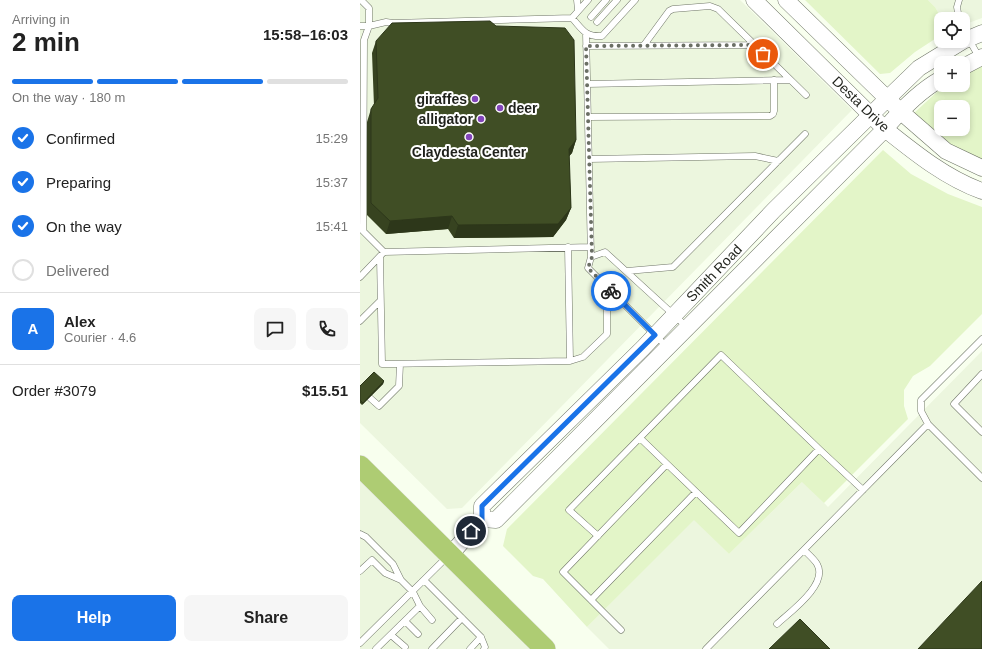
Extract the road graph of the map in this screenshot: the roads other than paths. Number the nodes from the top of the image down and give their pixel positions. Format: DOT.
graph roads {
  1 [pos="361,0"];
  2 [pos="578,0"];
  3 [pos="588,0"];
  4 [pos="606,0"];
  5 [pos="617,0"];
  6 [pos="635,0"];
  7 [pos="754,0"];
  8 [pos="786,0"];
  9 [pos="959,0"];
  10 [pos="578,10"];
  11 [pos="958,12"];
  12 [pos="591,17"];
  13 [pos="572,18"];
  14 [pos="597,22"];
  15 [pos="360,26"];
  16 [pos="369,26"];
  17 [pos="586,34"];
  18 [pos="970,39"];
  19 [pos="644,45"];
  20 [pos="754,45"];
  21 [pos="586,46"];
  22 [pos="950,48"];
  23 [pos="981,58"];
  24 [pos="970,64"];
  25 [pos="774,80"];
  26 [pos="790,80"];
  27 [pos="934,83"];
  28 [pos="587,84"];
  29 [pos="806,95"];
  30 [pos="887,99"];
  31 [pos="900,111"];
  32 [pos="871,114"];
  33 [pos="588,117"];
  34 [pos="885,129"];
  35 [pos="805,134"];
  36 [pos="589,159"];
  37 [pos="778,161"];
  38 [pos="982,168"];
  39 [pos="982,191"];
  40 [pos="362,229"];
  41 [pos="568,247"];
  42 [pos="591,247"];
  43 [pos="382,254"];
  44 [pos="592,257"];
  45 [pos="627,271"];
  46 [pos="360,277"];
  47 [pos="617,297"];
  48 [pos="380,301"];
  49 [pos="674,315"];
  50 [pos="360,321"];
  51 [pos="687,327"];
  52 [pos="655,335"];
  53 [pos="982,339"];
  54 [pos="667,347"];
  55 [pos="570,361"];
  56 [pos="400,364"];
  57 [pos="982,374"];
  58 [pos="370,398"];
  59 [pos="928,424"];
  60 [pos="982,432"];
  61 [pos="640,438"];
  62 [pos="819,449"];
  63 [pos="668,464"];
  64 [pos="360,466"];
  65 [pos="982,478"];
  66 [pos="863,490"];
  67 [pos="696,492"];
  68 [pos="482,520"];
  69 [pos="360,534"];
  70 [pos="598,536"];
  71 [pos="804,550"];
  72 [pos="450,555"];
  73 [pos="360,571"];
  74 [pos="401,580"];
  75 [pos="424,580"];
  76 [pos="413,592"];
  77 [pos="591,600"];
  78 [pos="420,606"];
  79 [pos="462,618"];
  80 [pos="432,620"];
  81 [pos="404,621"];
  82 [pos="777,624"];
  83 [pos="441,629"];
  84 [pos="621,630"];
  85 [pos="391,634"];
  86 [pos="418,634"];
  87 [pos="446,634"];
  88 [pos="481,637"];
  89 [pos="360,643"];
  90 [pos="428,643"];
  91 [pos="405,647"];
  92 [pos="380,648"];
  93 [pos="432,648"];
  94 [pos="470,649"];
  95 [pos="484,649"];
  96 [pos="545,649"];
  97 [pos="706,649"];
  1 -- 16 [label="lane"];
  2 -- 10 [label="lane"];
  3 -- 10 [label="lane"];
  4 -- 12 [label="lane"];
  5 -- 14 [label="lane"];
  6 -- 17 [label="lane"];
  7 -- 32 [label="street, Desta Drive"];
  8 -- 30 [label="street, Desta Drive"];
  9 -- 11 [label="lane"];
  10 -- 13 [label="lane"];
  13 -- 16 [label="lane"];
  13 -- 17 [label="lane"];
  15 -- 16 [label="lane"];
  16 -- 40 [label="lane"];
  17 -- 21 [label="lane"];
  18 -- 23 [label="lane"];
  19 -- 20 [label="lane"];
  19 -- 20 [label="lane"];
  19 -- 21 [label="lane"];
  20 -- 26 [label="lane"];
  21 -- 28 [label="lane"];
  22 -- 30 [label="street, Smith Road"];
  23 -- 24 [label="street"];
  25 -- 26 [label="lane"];
  25 -- 28 [label="lane"];
  25 -- 33 [label="lane"];
  26 -- 29 [label="lane"];
  27 -- 31 [label="street, Smith Road"];
  28 -- 33 [label="lane"];
  30 -- 31 [label="street, Desta Drive"];
  30 -- 32 [label="street, Smith Road"];
  31 -- 34 [label="street, Smith Road"];
  31 -- 38 [label="street, Desta Drive"];
  32 -- 34 [label="street, Desta Drive"];
  32 -- 49 [label="street, Smith Road"];
  33 -- 36 [label="lane"];
  34 -- 39 [label="street, Desta Drive"];
  34 -- 51 [label="street, Smith Road"];
  35 -- 37 [label="lane"];
  36 -- 37 [label="lane"];
  36 -- 42 [label="lane"];
  37 -- 45 [label="lane"];
  40 -- 43 [label="lane"];
  41 -- 42 [label="lane"];
  41 -- 43 [label="lane"];
  41 -- 55 [label="lane"];
  42 -- 44 [label="lane"];
  43 -- 46 [label="lane"];
  43 -- 48 [label="lane"];
  44 -- 45 [label="lane"];
  44 -- 47 [label="lane"];
  45 -- 49 [label="lane"];
  47 -- 52 [label="lane"];
  47 -- 55 [label="lane"];
  48 -- 50 [label="lane"];
  48 -- 56 [label="lane"];
  49 -- 51 [label="lane"];
  49 -- 52 [label="street, Smith Road"];
  51 -- 54 [label="street, Smith Road"];
  52 -- 54 [label="lane"];
  52 -- 68 [label="street, Smith Road"];
  53 -- 59 [label="lane"];
  54 -- 68 [label="street, Smith Road"];
  55 -- 56 [label="lane"];
  56 -- 58 [label="lane"];
  57 -- 60 [label="lane"];
  59 -- 65 [label="lane"];
  59 -- 66 [label="lane"];
  61 -- 62 [label="lane"];
  61 -- 63 [label="lane"];
  61 -- 70 [label="lane"];
  62 -- 66 [label="lane"];
  62 -- 67 [label="lane"];
  63 -- 67 [label="lane"];
  63 -- 70 [label="lane"];
  64 -- 72 [label="highway"];
  66 -- 71 [label="lane"];
  67 -- 77 [label="lane"];
  68 -- 72 [label="street, Smith Road"];
  69 -- 74 [label="lane"];
  70 -- 77 [label="lane"];
  71 -- 82 [label="lane"];
  71 -- 97 [label="lane"];
  72 -- 75 [label="lane"];
  72 -- 96 [label="highway"];
  73 -- 74 [label="lane"];
  74 -- 76 [label="lane"];
  75 -- 76 [label="lane"];
  75 -- 79 [label="lane"];
  76 -- 78 [label="lane"];
  76 -- 89 [label="lane"];
  77 -- 84 [label="lane"];
  78 -- 80 [label="lane"];
  78 -- 81 [label="lane"];
  79 -- 87 [label="lane"];
  79 -- 88 [label="lane"];
  81 -- 85 [label="lane"];
  81 -- 86 [label="lane"];
  83 -- 87 [label="lane"];
  85 -- 91 [label="lane"];
  85 -- 92 [label="lane"];
  87 -- 93 [label="lane"];
  88 -- 94 [label="lane"];
  88 -- 95 [label="lane"];
  90 -- 93 [label="lane"];
}
